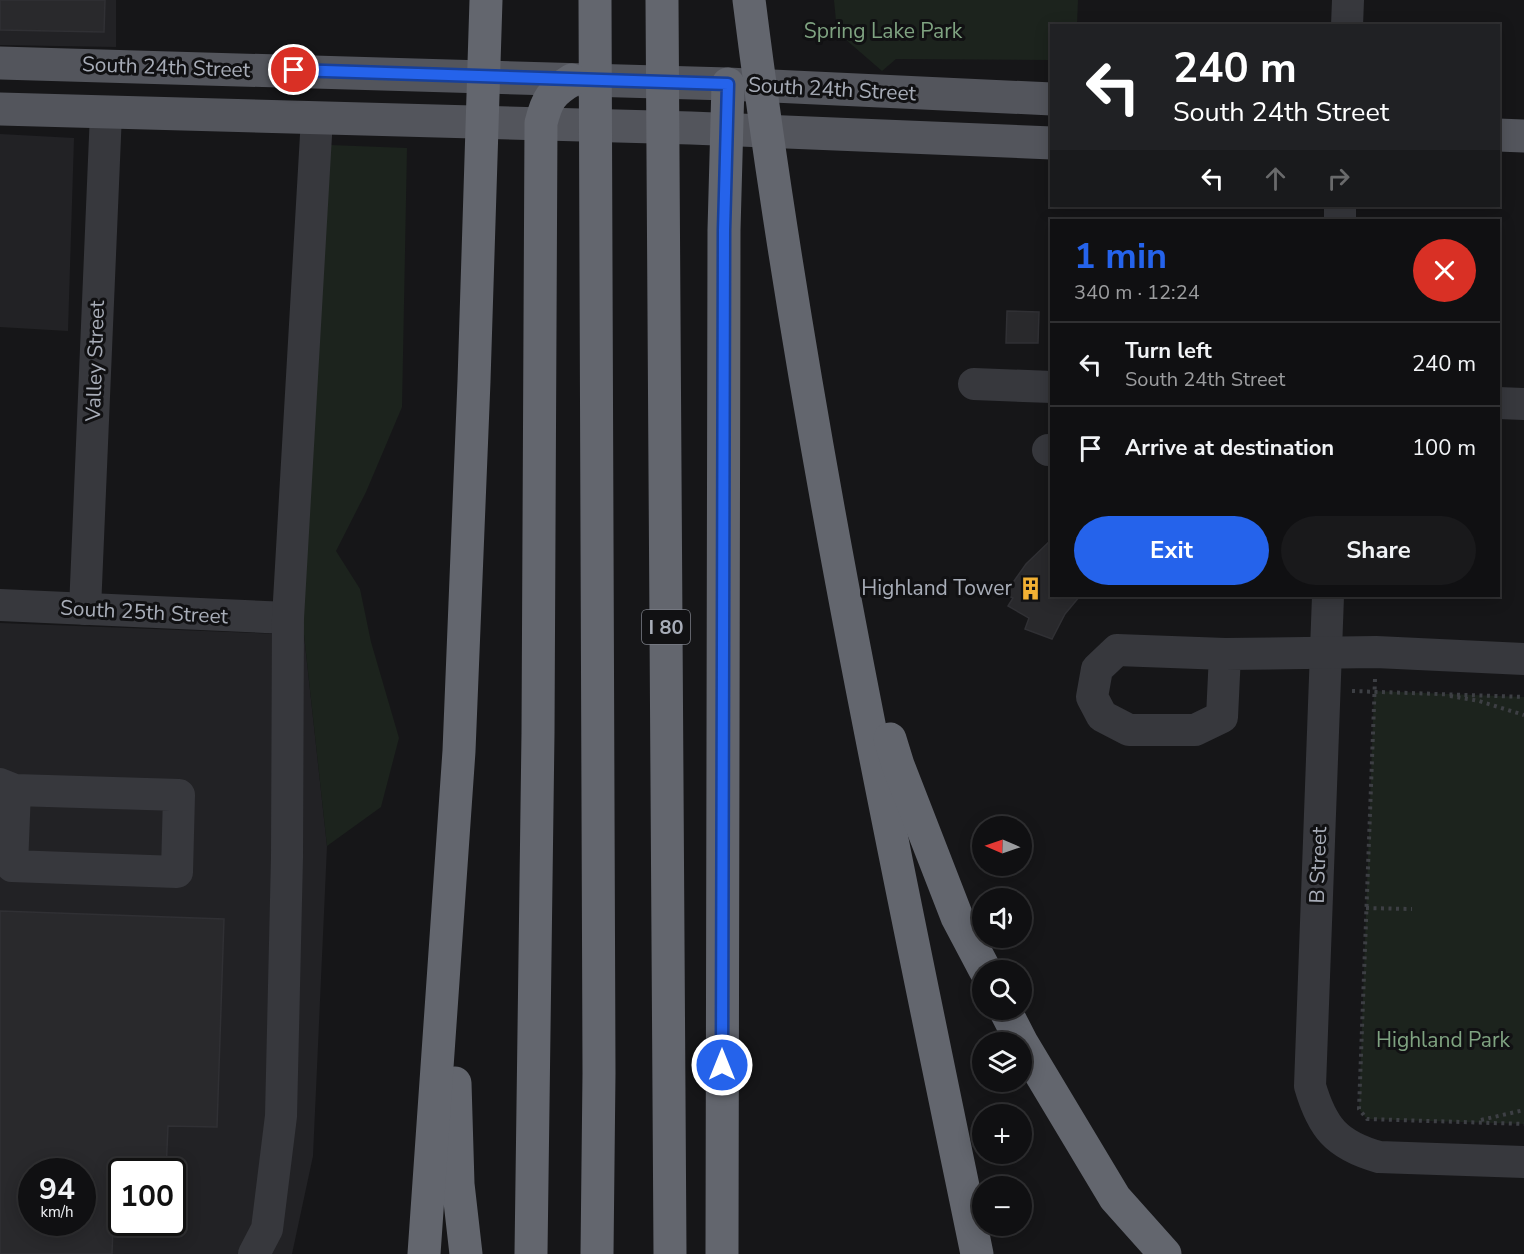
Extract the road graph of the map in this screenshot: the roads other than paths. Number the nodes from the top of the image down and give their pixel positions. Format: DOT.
graph roads {
  1 [pos="486,0"];
  2 [pos="594,0"];
  3 [pos="662,0"];
  4 [pos="749,0"];
  5 [pos="1348,0"];
  6 [pos="1347,24"];
  7 [pos="0,63"];
  8 [pos="572,80"];
  9 [pos="728,84"];
  10 [pos="1050,99"];
  11 [pos="0,109"];
  12 [pos="106,113"];
  13 [pos="317,117"];
  14 [pos="541,123"];
  15 [pos="725,129"];
  16 [pos="1500,135"];
  17 [pos="1524,136"];
  18 [pos="1050,143"];
  19 [pos="974,384"];
  20 [pos="1050,387"];
  21 [pos="1500,403"];
  22 [pos="1524,404"];
  23 [pos="841,577"];
  24 [pos="1328,597"];
  25 [pos="0,606"];
  26 [pos="85,609"];
  27 [pos="288,618"];
  28 [pos="1326,652"];
  29 [pos="1225,654"];
  30 [pos="1524,659"];
  31 [pos="459,751"];
  32 [pos="8,787"];
  33 [pos="980,960"];
  34 [pos="1010,1020"];
  35 [pos="1524,1162"];
  36 [pos="254,1254"];
  37 [pos="424,1254"];
  38 [pos="466,1254"];
  39 [pos="531,1254"];
  40 [pos="597,1254"];
  41 [pos="670,1254"];
  42 [pos="722,1254"];
  43 [pos="976,1254"];
  44 [pos="1165,1254"];
  1 -- 31 [label="highway"];
  2 -- 40 [label="highway"];
  3 -- 41 [label="highway, I 80"];
  4 -- 23 [label="highway"];
  5 -- 6 [label="street"];
  7 -- 8 [label="main road, South 24th Street"];
  8 -- 9 [label="main road, South 24th Street"];
  8 -- 14 [label="highway"];
  9 -- 10 [label="main road, South 24th Street"];
  9 -- 15 [label="highway"];
  11 -- 12 [label="main road, South 24th Street"];
  12 -- 13 [label="main road, South 24th Street"];
  12 -- 26 [label="street, Valley Street"];
  13 -- 14 [label="main road, South 24th Street"];
  13 -- 27 [label="street"];
  14 -- 15 [label="main road, South 24th Street"];
  14 -- 39 [label="highway"];
  15 -- 18 [label="main road, South 24th Street"];
  15 -- 42 [label="highway"];
  16 -- 17 [label="main road"];
  19 -- 20 [label="street"];
  21 -- 22 [label="street"];
  23 -- 33 [label="highway"];
  23 -- 43 [label="highway"];
  24 -- 28 [label="street, B Street"];
  25 -- 26 [label="street, South 25th Street"];
  26 -- 27 [label="street, South 25th Street"];
  27 -- 36 [label="street"];
  28 -- 29 [label="street"];
  28 -- 30 [label="street"];
  28 -- 35 [label="street, B Street"];
  31 -- 37 [label="highway"];
  31 -- 38 [label="highway"];
  32 -- 32 [label="street"];
  34 -- 44 [label="highway"];
}
